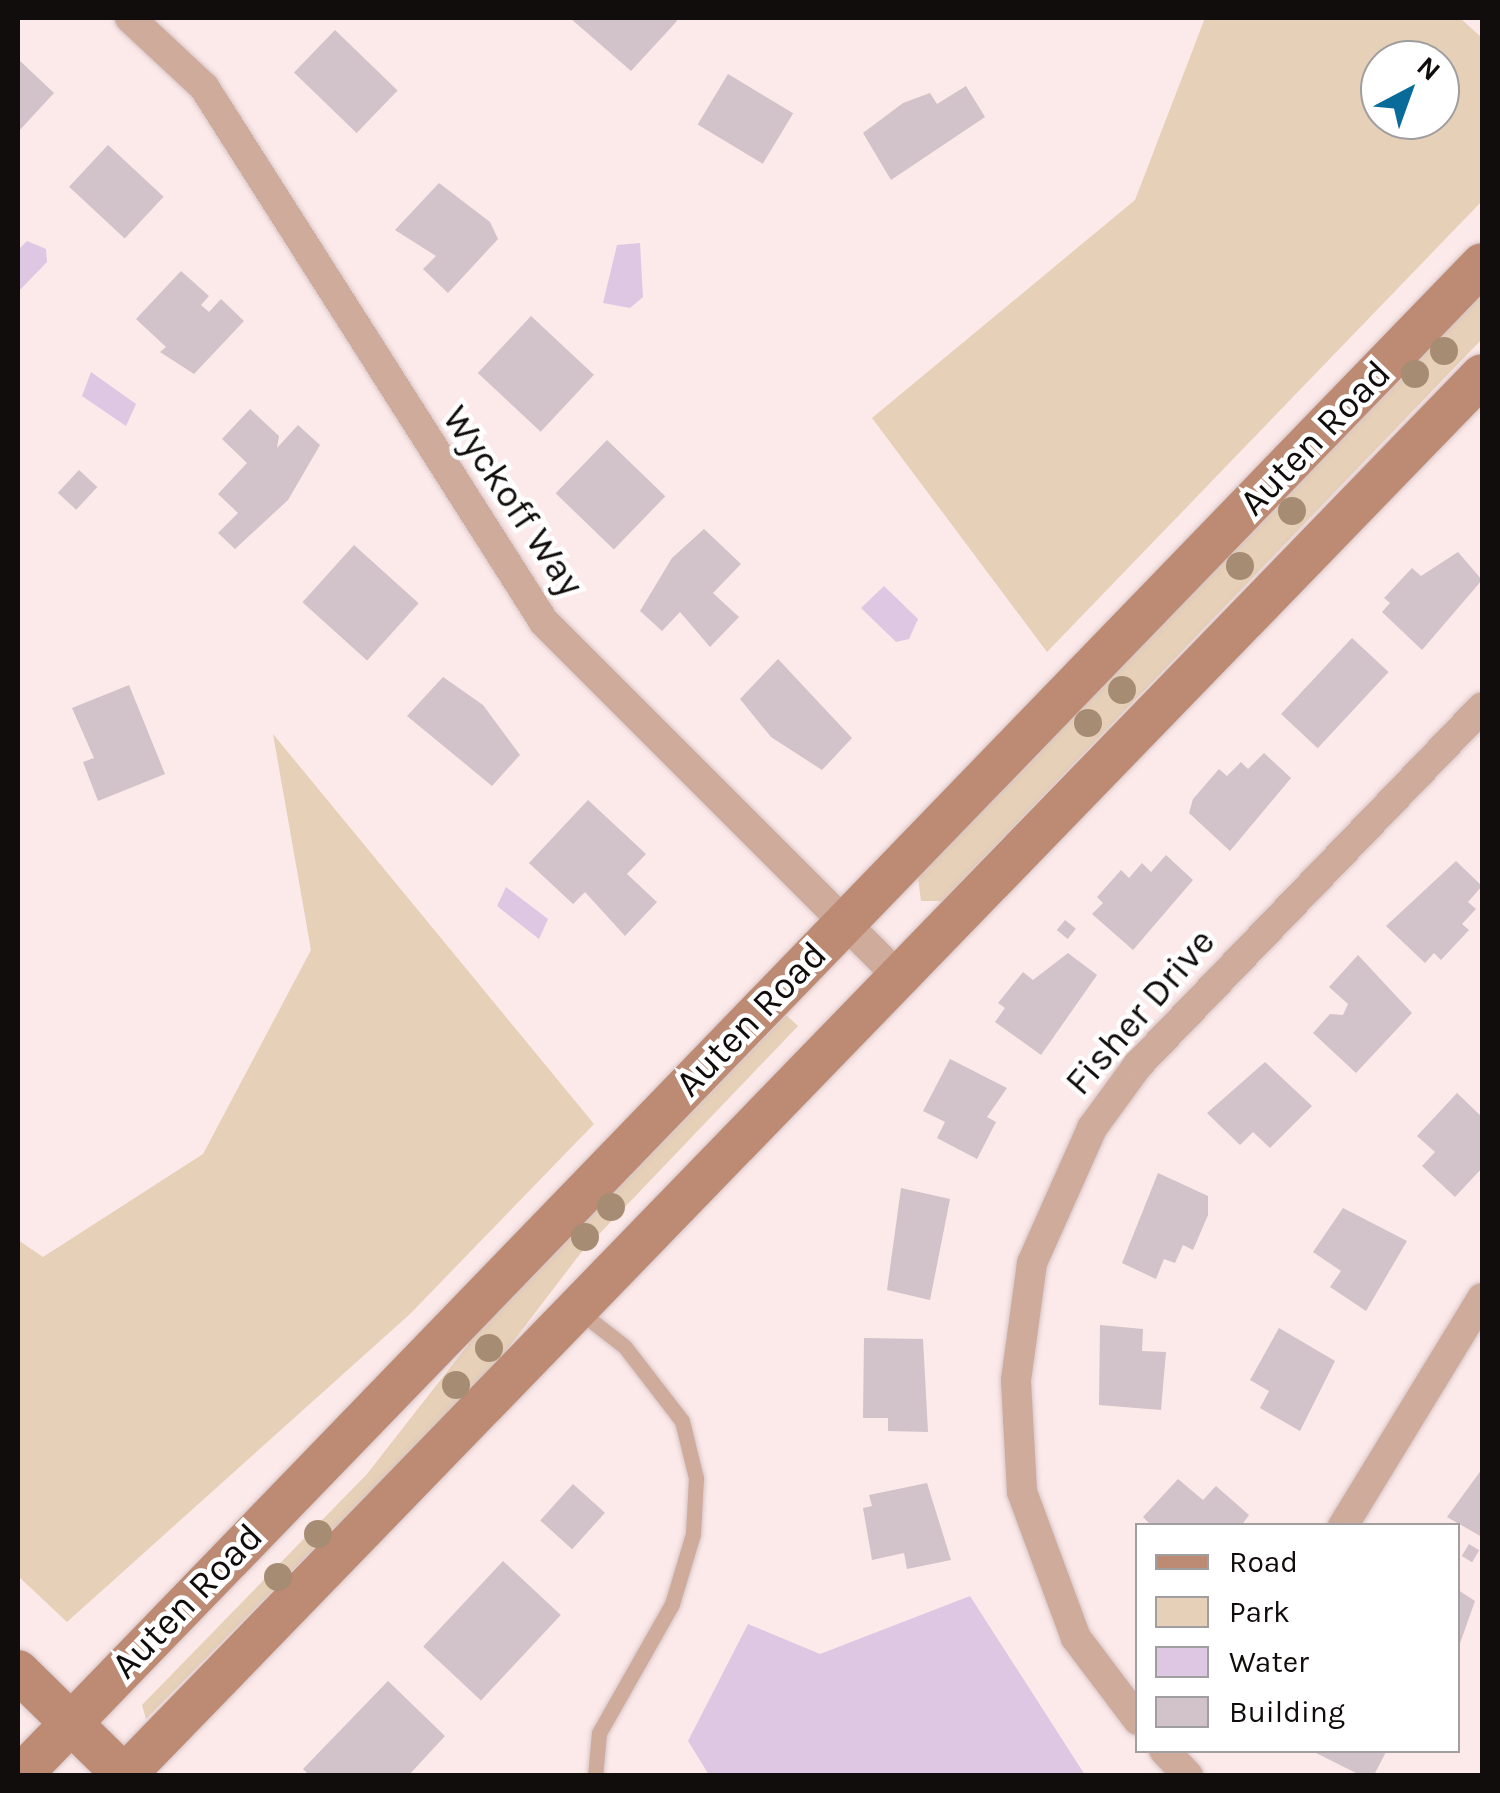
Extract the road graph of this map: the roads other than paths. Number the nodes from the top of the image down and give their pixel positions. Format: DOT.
graph roads {
  1 [pos="130,18"];
  2 [pos="1482,264"];
  3 [pos="1482,375"];
  4 [pos="1482,707"];
  5 [pos="844,922"];
  6 [pos="897,975"];
  7 [pos="1482,1298"];
  8 [pos="575,1307"];
  9 [pos="1346,1523"];
  10 [pos="18,1671"];
  11 [pos="1135,1716"];
  12 [pos="69,1722"];
  13 [pos="1167,1753"];
  14 [pos="20,1775"];
  15 [pos="125,1775"];
  16 [pos="595,1776"];
  17 [pos="1188,1776"];
  1 -- 5 [label="street, Wyckoff Way"];
  2 -- 5 [label="street, Auten Road"];
  3 -- 6 [label="street, Auten Road"];
  4 -- 11 [label="street, Fisher Drive"];
  5 -- 6 [label="street, Wyckoff Way"];
  5 -- 12 [label="street, Auten Road"];
  6 -- 8 [label="street, Auten Road"];
  7 -- 9 [label="street"];
  8 -- 15 [label="street, Auten Road"];
  8 -- 16 [label="lane"];
  10 -- 12 [label="street"];
  12 -- 14 [label="street, Auten Road"];
  12 -- 15 [label="street"];
  13 -- 17 [label="street"];
}
